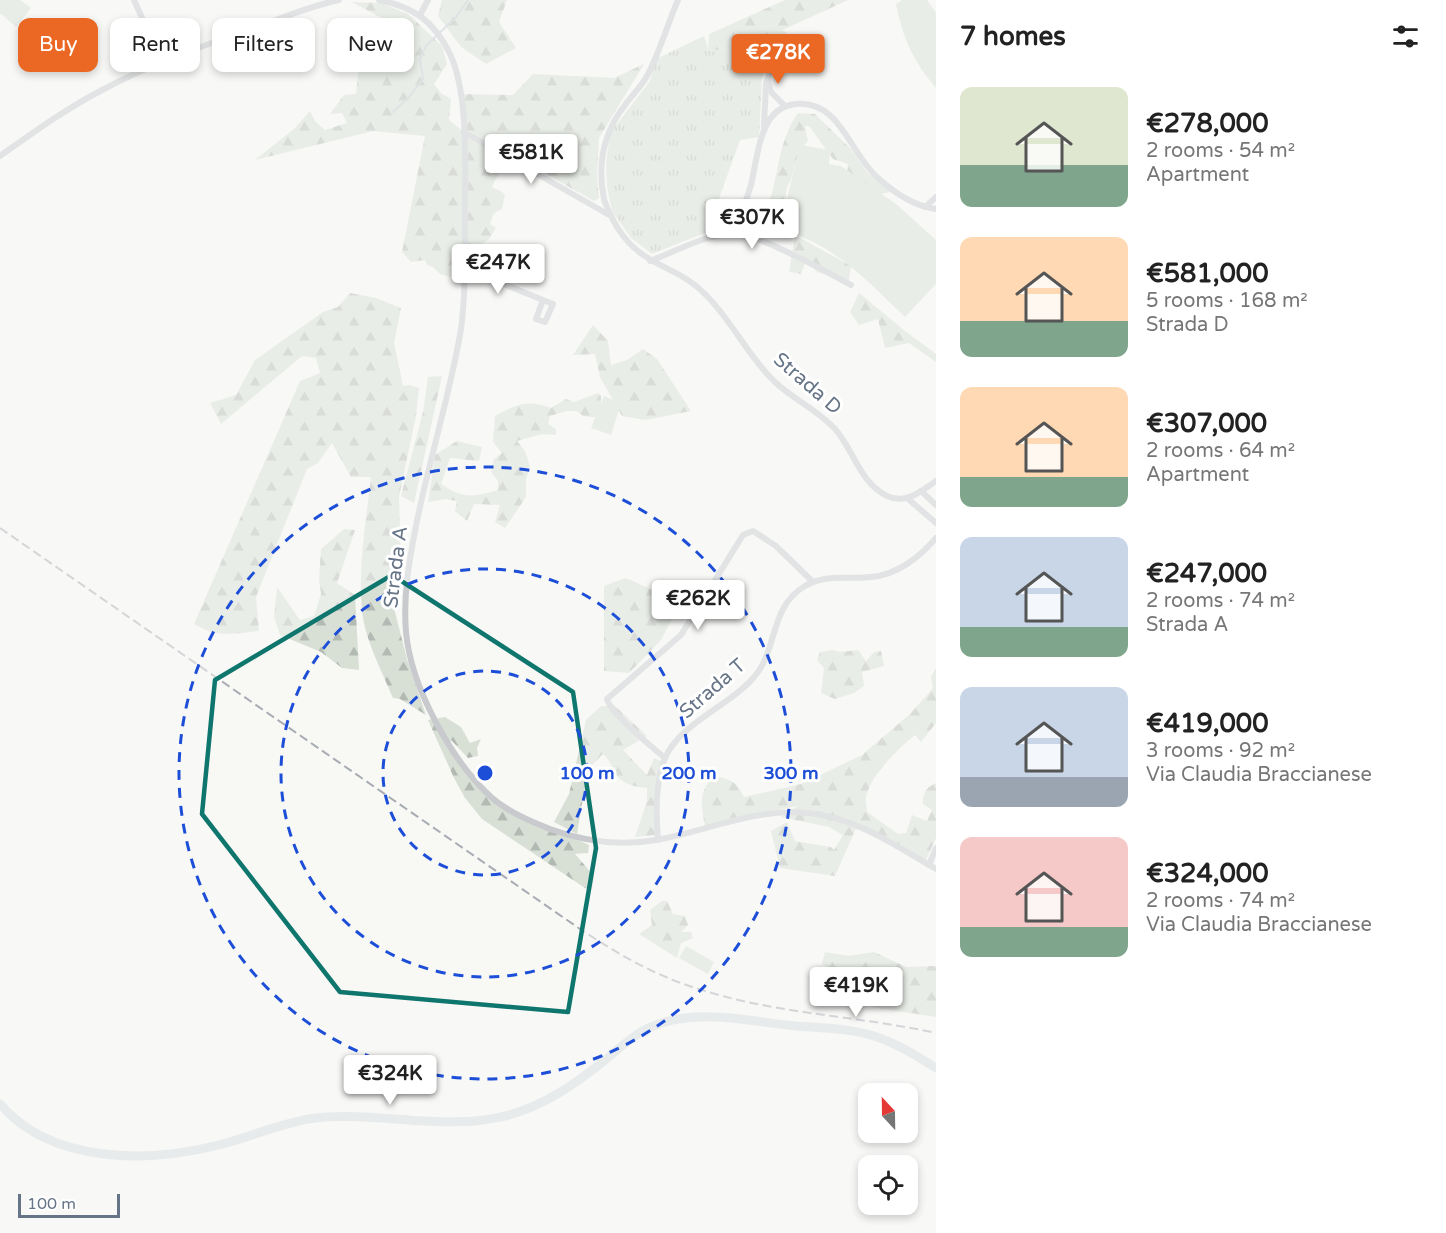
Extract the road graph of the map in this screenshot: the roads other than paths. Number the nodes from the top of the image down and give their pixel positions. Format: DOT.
graph roads {
  1 [pos="134,0"];
  2 [pos="339,0"];
  3 [pos="379,0"];
  4 [pos="428,0"];
  5 [pos="678,0"];
  6 [pos="420,15"];
  7 [pos="143,18"];
  8 [pos="791,38"];
  9 [pos="200,48"];
  10 [pos="141,72"];
  11 [pos="769,94"];
  12 [pos="784,105"];
  13 [pos="764,131"];
  14 [pos="464,132"];
  15 [pos="0,156"];
  16 [pos="936,197"];
  17 [pos="925,207"];
  18 [pos="936,209"];
  19 [pos="611,216"];
  20 [pos="735,233"];
  21 [pos="650,261"];
  22 [pos="465,268"];
  23 [pos="851,285"];
  24 [pos="543,300"];
  25 [pos="936,481"];
  26 [pos="921,491"];
  27 [pos="907,498"];
  28 [pos="936,505"];
  29 [pos="936,523"];
  30 [pos="936,538"];
  31 [pos="813,582"];
  32 [pos="665,758"];
  33 [pos="658,840"];
  34 [pos="936,849"];
  35 [pos="929,865"];
  36 [pos="936,869"];
  37 [pos="936,1068"];
  38 [pos="0,1104"];
  1 -- 7 [label="street"];
  2 -- 9 [label="street"];
  3 -- 6 [label="street, Strada A"];
  4 -- 6 [label="street"];
  5 -- 19 [label="street, Strada D"];
  6 -- 14 [label="street, Strada A"];
  8 -- 11 [label="street"];
  10 -- 15 [label="street"];
  11 -- 12 [label="street"];
  11 -- 13 [label="street"];
  12 -- 13 [label="street"];
  12 -- 17 [label="street"];
  13 -- 20 [label="street"];
  14 -- 19 [label="street, Strada D"];
  14 -- 22 [label="street, Strada A"];
  16 -- 17 [label="street"];
  17 -- 18 [label="street"];
  19 -- 21 [label="street, Strada D"];
  20 -- 21 [label="street"];
  20 -- 23 [label="street"];
  21 -- 27 [label="street, Strada D"];
  22 -- 24 [label="street"];
  22 -- 33 [label="street, Strada A"];
  25 -- 26 [label="street"];
  26 -- 27 [label="street"];
  26 -- 28 [label="street"];
  27 -- 29 [label="street"];
  30 -- 31 [label="street, Strada T"];
  31 -- 32 [label="street, Strada T"];
  31 -- 32 [label="street"];
  32 -- 33 [label="street, Strada T"];
  33 -- 35 [label="street, Strada A"];
  34 -- 35 [label="street"];
  35 -- 36 [label="street, Strada A"];
  37 -- 38 [label="main road"];
}
